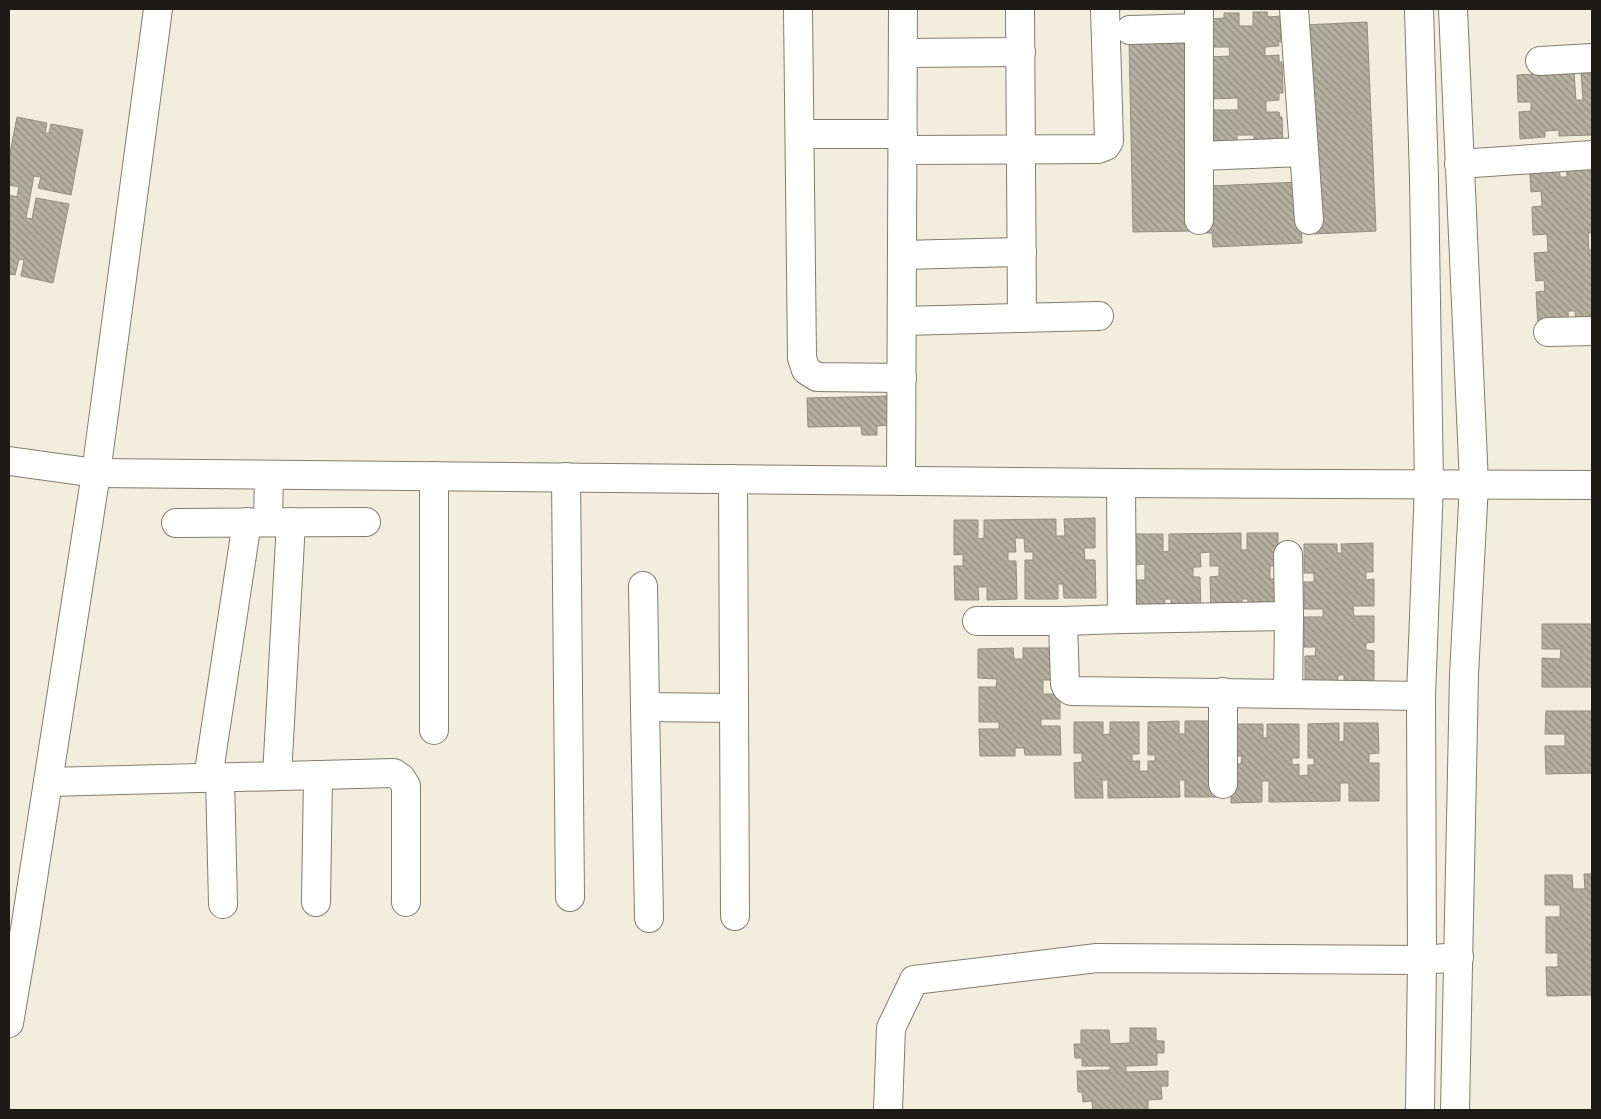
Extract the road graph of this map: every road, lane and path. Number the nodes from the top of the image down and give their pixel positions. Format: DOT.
graph roads {
  1 [pos="158,9"];
  2 [pos="798,9"];
  3 [pos="903,9"];
  4 [pos="1020,9"];
  5 [pos="1105,9"];
  6 [pos="1294,9"];
  7 [pos="1418,9"];
  8 [pos="1453,9"];
  9 [pos="1199,18"];
  10 [pos="1130,30"];
  11 [pos="1021,52"];
  12 [pos="903,53"];
  13 [pos="1592,58"];
  14 [pos="1540,61"];
  15 [pos="800,134"];
  16 [pos="903,142"];
  17 [pos="1022,150"];
  18 [pos="1304,152"];
  19 [pos="1592,155"];
  20 [pos="1199,156"];
  21 [pos="1459,164"];
  22 [pos="1199,220"];
  23 [pos="1309,220"];
  24 [pos="1022,252"];
  25 [pos="902,255"];
  26 [pos="1098,316"];
  27 [pos="1022,318"];
  28 [pos="902,321"];
  29 [pos="1592,331"];
  30 [pos="1548,332"];
  31 [pos="902,378"];
  32 [pos="9,461"];
  33 [pos="96,473"];
  34 [pos="269,475"];
  35 [pos="434,476"];
  36 [pos="566,478"];
  37 [pos="732,479"];
  38 [pos="901,481"];
  39 [pos="1121,483"];
  40 [pos="1429,484"];
  41 [pos="1474,484"];
  42 [pos="1592,485"];
  43 [pos="269,522"];
  44 [pos="366,522"];
  45 [pos="176,523"];
  46 [pos="1288,555"];
  47 [pos="643,586"];
  48 [pos="1288,616"];
  49 [pos="1122,619"];
  50 [pos="978,621"];
  51 [pos="1063,621"];
  52 [pos="1223,692"];
  53 [pos="1288,693"];
  54 [pos="1421,696"];
  55 [pos="645,707"];
  56 [pos="733,708"];
  57 [pos="434,730"];
  58 [pos="318,775"];
  59 [pos="277,776"];
  60 [pos="214,778"];
  61 [pos="48,782"];
  62 [pos="1224,784"];
  63 [pos="570,897"];
  64 [pos="316,902"];
  65 [pos="406,902"];
  66 [pos="223,904"];
  67 [pos="735,916"];
  68 [pos="649,918"];
  69 [pos="1459,957"];
  70 [pos="1422,960"];
  71 [pos="9,1024"];
  72 [pos="888,1110"];
  73 [pos="1420,1110"];
  74 [pos="1455,1110"];
  1 -- 33 [label="street"];
  2 -- 15 [label="street"];
  3 -- 12 [label="street"];
  4 -- 11 [label="street"];
  5 -- 17 [label="street"];
  6 -- 18 [label="street"];
  7 -- 40 [label="street"];
  8 -- 21 [label="street"];
  9 -- 10 [label="street"];
  9 -- 20 [label="street"];
  11 -- 12 [label="street"];
  11 -- 17 [label="street"];
  12 -- 16 [label="street"];
  13 -- 14 [label="street"];
  15 -- 16 [label="street"];
  15 -- 31 [label="street"];
  16 -- 17 [label="street"];
  16 -- 25 [label="street"];
  17 -- 24 [label="street"];
  18 -- 20 [label="street"];
  18 -- 23 [label="street"];
  19 -- 21 [label="street"];
  20 -- 22 [label="street"];
  21 -- 41 [label="street"];
  24 -- 25 [label="street"];
  24 -- 27 [label="street"];
  25 -- 28 [label="street"];
  26 -- 27 [label="street"];
  27 -- 28 [label="street"];
  28 -- 31 [label="street"];
  29 -- 30 [label="street"];
  31 -- 38 [label="street"];
  32 -- 33 [label="street"];
  33 -- 34 [label="street"];
  33 -- 61 [label="street"];
  34 -- 35 [label="street"];
  34 -- 43 [label="street"];
  35 -- 36 [label="street"];
  35 -- 57 [label="street"];
  36 -- 37 [label="street"];
  36 -- 63 [label="street"];
  37 -- 38 [label="street"];
  37 -- 56 [label="street"];
  38 -- 39 [label="street"];
  39 -- 40 [label="street"];
  39 -- 49 [label="street"];
  40 -- 41 [label="street"];
  40 -- 54 [label="street"];
  41 -- 42 [label="street"];
  41 -- 69 [label="street"];
  43 -- 44 [label="street"];
  43 -- 45 [label="street"];
  43 -- 59 [label="street"];
  43 -- 60 [label="street"];
  46 -- 48 [label="street"];
  47 -- 55 [label="street"];
  48 -- 49 [label="street"];
  48 -- 53 [label="street"];
  49 -- 51 [label="street"];
  50 -- 51 [label="street"];
  51 -- 52 [label="street"];
  52 -- 53 [label="street"];
  52 -- 62 [label="street"];
  53 -- 54 [label="street"];
  54 -- 70 [label="street"];
  55 -- 56 [label="street"];
  55 -- 68 [label="street"];
  56 -- 67 [label="street"];
  58 -- 59 [label="street"];
  58 -- 64 [label="street"];
  58 -- 65 [label="street"];
  59 -- 60 [label="street"];
  60 -- 61 [label="street"];
  60 -- 66 [label="street"];
  61 -- 71 [label="street"];
  69 -- 70 [label="street"];
  69 -- 74 [label="street"];
  70 -- 72 [label="street"];
  70 -- 73 [label="street"];
}
